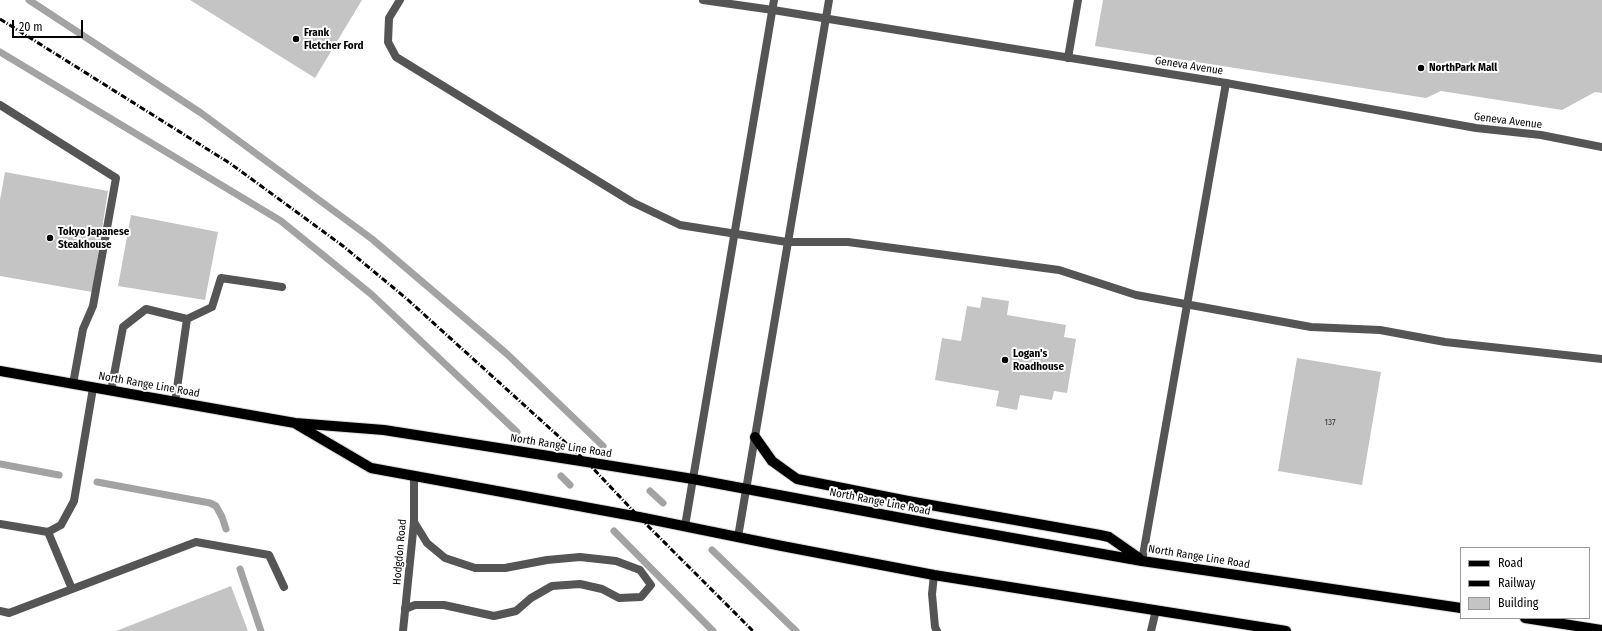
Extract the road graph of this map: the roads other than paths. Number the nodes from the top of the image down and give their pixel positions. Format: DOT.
graph roads {
  1 [pos="400,0"];
  2 [pos="703,0"];
  3 [pos="774,0"];
  4 [pos="829,0"];
  5 [pos="1078,0"];
  6 [pos="773,10"];
  7 [pos="826,18"];
  8 [pos="1068,58"];
  9 [pos="1226,83"];
  10 [pos="0,105"];
  11 [pos="1602,147"];
  12 [pos="735,234"];
  13 [pos="787,242"];
  14 [pos="282,287"];
  15 [pos="1188,305"];
  16 [pos="187,319"];
  17 [pos="1602,359"];
  18 [pos="0,371"];
  19 [pos="73,384"];
  20 [pos="93,388"];
  21 [pos="111,391"];
  22 [pos="175,402"];
  23 [pos="295,423"];
  24 [pos="755,437"];
  25 [pos="414,476"];
  26 [pos="693,479"];
  27 [pos="746,489"];
  28 [pos="414,522"];
  29 [pos="0,524"];
  30 [pos="685,526"];
  31 [pos="48,532"];
  32 [pos="738,537"];
  33 [pos="1142,561"];
  34 [pos="934,575"];
  35 [pos="284,587"];
  36 [pos="72,589"];
  37 [pos="1460,608"];
  38 [pos="405,609"];
  39 [pos="1156,610"];
  40 [pos="0,611"];
  41 [pos="1530,619"];
  42 [pos="1602,630"];
  43 [pos="403,631"];
  44 [pos="937,631"];
  45 [pos="1151,631"];
  46 [pos="1286,631"];
  1 -- 12 [label="street"];
  2 -- 6 [label="street, Geneva Avenue"];
  3 -- 6 [label="street"];
  4 -- 7 [label="street"];
  5 -- 8 [label="street"];
  6 -- 7 [label="street, Geneva Avenue"];
  6 -- 12 [label="street"];
  7 -- 8 [label="street, Geneva Avenue"];
  7 -- 13 [label="street"];
  8 -- 9 [label="street, Geneva Avenue"];
  9 -- 11 [label="street, Geneva Avenue"];
  9 -- 15 [label="street"];
  10 -- 19 [label="street"];
  12 -- 13 [label="street"];
  12 -- 26 [label="street"];
  13 -- 15 [label="street"];
  13 -- 24 [label="street"];
  14 -- 16 [label="street"];
  15 -- 17 [label="street"];
  15 -- 33 [label="street"];
  16 -- 21 [label="street"];
  16 -- 22 [label="street"];
  18 -- 19 [label="main road, North Range Line Road"];
  19 -- 20 [label="main road, North Range Line Road"];
  20 -- 21 [label="main road, North Range Line Road"];
  20 -- 31 [label="street"];
  21 -- 22 [label="main road, North Range Line Road"];
  22 -- 23 [label="main road, North Range Line Road"];
  23 -- 25 [label="main road, North Range Line Road"];
  23 -- 26 [label="main road, North Range Line Road"];
  24 -- 27 [label="street"];
  24 -- 33 [label="main road"];
  25 -- 28 [label="street, Hodgdon Road"];
  25 -- 30 [label="main road, North Range Line Road"];
  26 -- 27 [label="main road, North Range Line Road"];
  26 -- 30 [label="street"];
  27 -- 32 [label="street"];
  27 -- 33 [label="main road, North Range Line Road"];
  28 -- 38 [label="street, Hodgdon Road"];
  28 -- 38 [label="street"];
  29 -- 31 [label="street"];
  30 -- 32 [label="main road, North Range Line Road"];
  31 -- 36 [label="street"];
  32 -- 34 [label="main road, North Range Line Road"];
  33 -- 37 [label="main road, North Range Line Road"];
  34 -- 39 [label="main road, North Range Line Road"];
  34 -- 44 [label="street"];
  35 -- 36 [label="street"];
  36 -- 40 [label="street"];
  38 -- 43 [label="street, Hodgdon Road"];
  39 -- 45 [label="street"];
  39 -- 46 [label="main road, North Range Line Road"];
  41 -- 42 [label="main road"];
}
